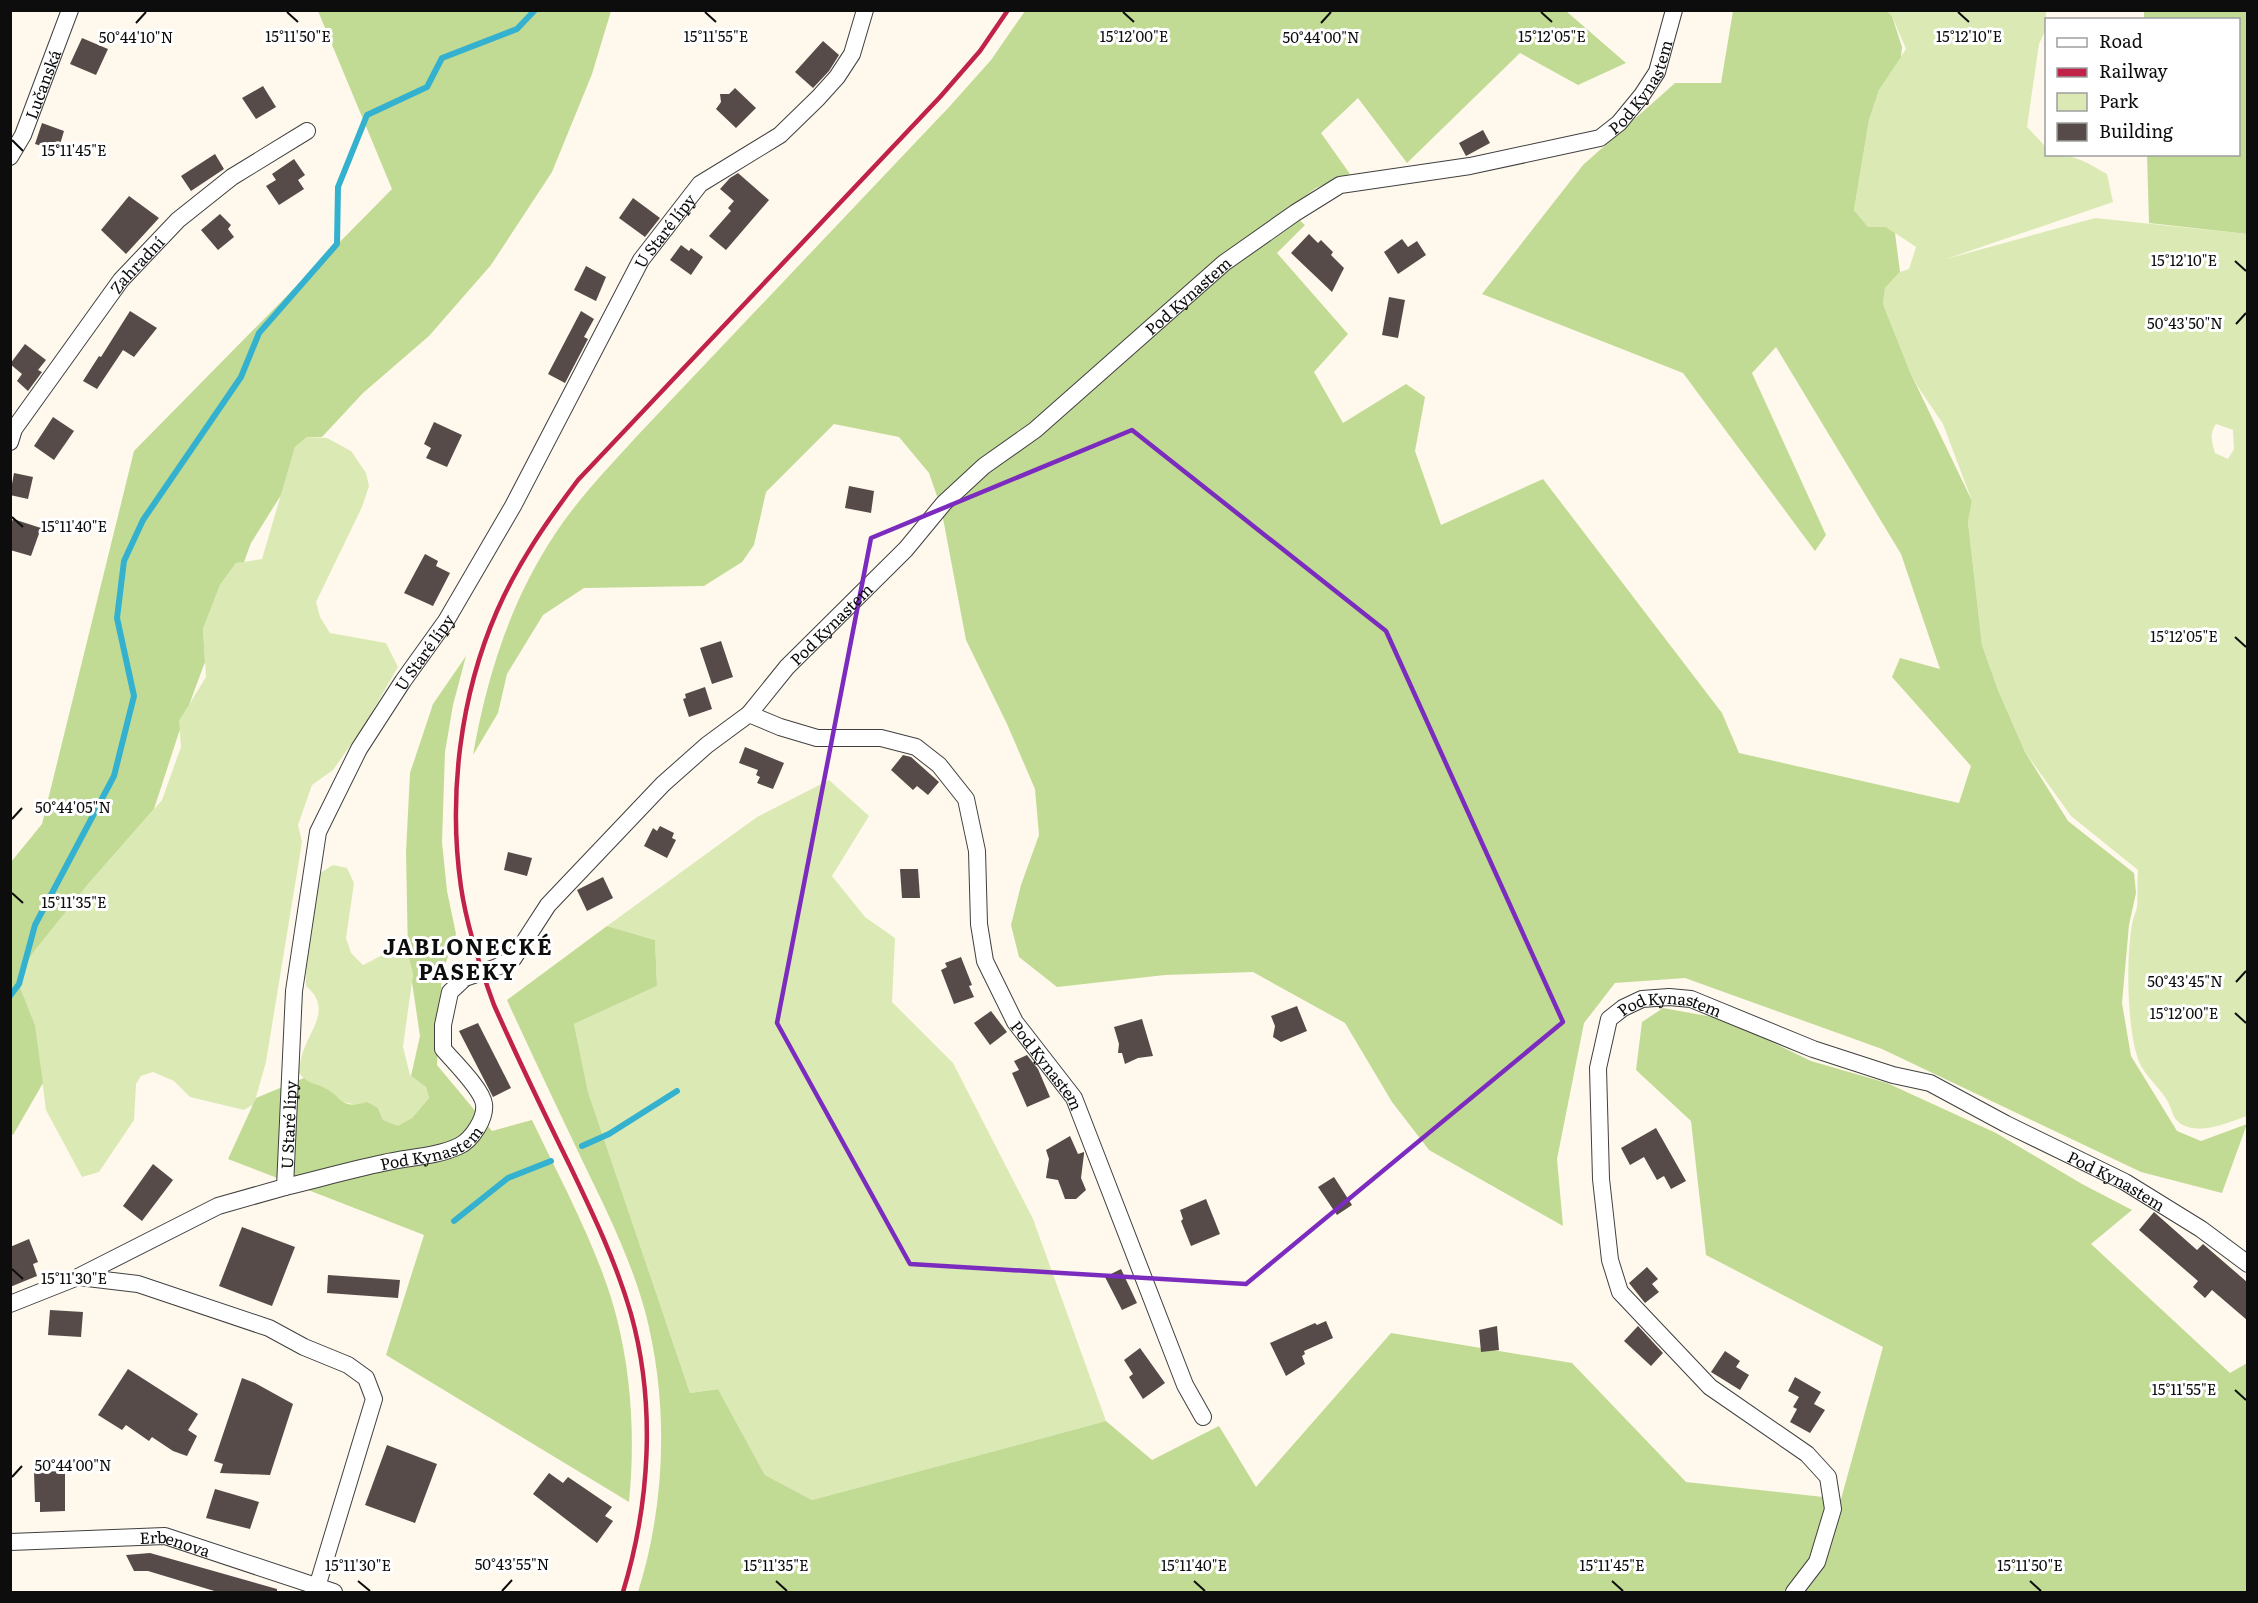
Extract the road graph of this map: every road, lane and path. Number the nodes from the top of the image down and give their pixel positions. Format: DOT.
graph roads {
  1 [pos="70,10"];
  2 [pos="865,10"];
  3 [pos="1674,10"];
  4 [pos="307,131"];
  5 [pos="10,157"];
  6 [pos="12,434"];
  7 [pos="749,714"];
  8 [pos="285,1188"];
  9 [pos="2247,1264"];
  10 [pos="78,1277"];
  11 [pos="10,1304"];
  12 [pos="1203,1417"];
  13 [pos="10,1542"];
  14 [pos="317,1587"];
  15 [pos="334,1593"];
  16 [pos="1794,1593"];
  1 -- 5 [label="street, Lučanská"];
  2 -- 8 [label="street, U Staré lípy"];
  3 -- 7 [label="street, Pod Kynastem"];
  4 -- 6 [label="street, Zahradní"];
  7 -- 8 [label="street, Pod Kynastem, bridge"];
  7 -- 12 [label="street, Pod Kynastem"];
  8 -- 10 [label="street, U Staré lípy"];
  9 -- 16 [label="street, Pod Kynastem"];
  10 -- 11 [label="street, U Staré lípy"];
  10 -- 14 [label="street, U Staré lípy"];
  13 -- 14 [label="street, Erbenova"];
  14 -- 15 [label="street, Erbenova"];
}
